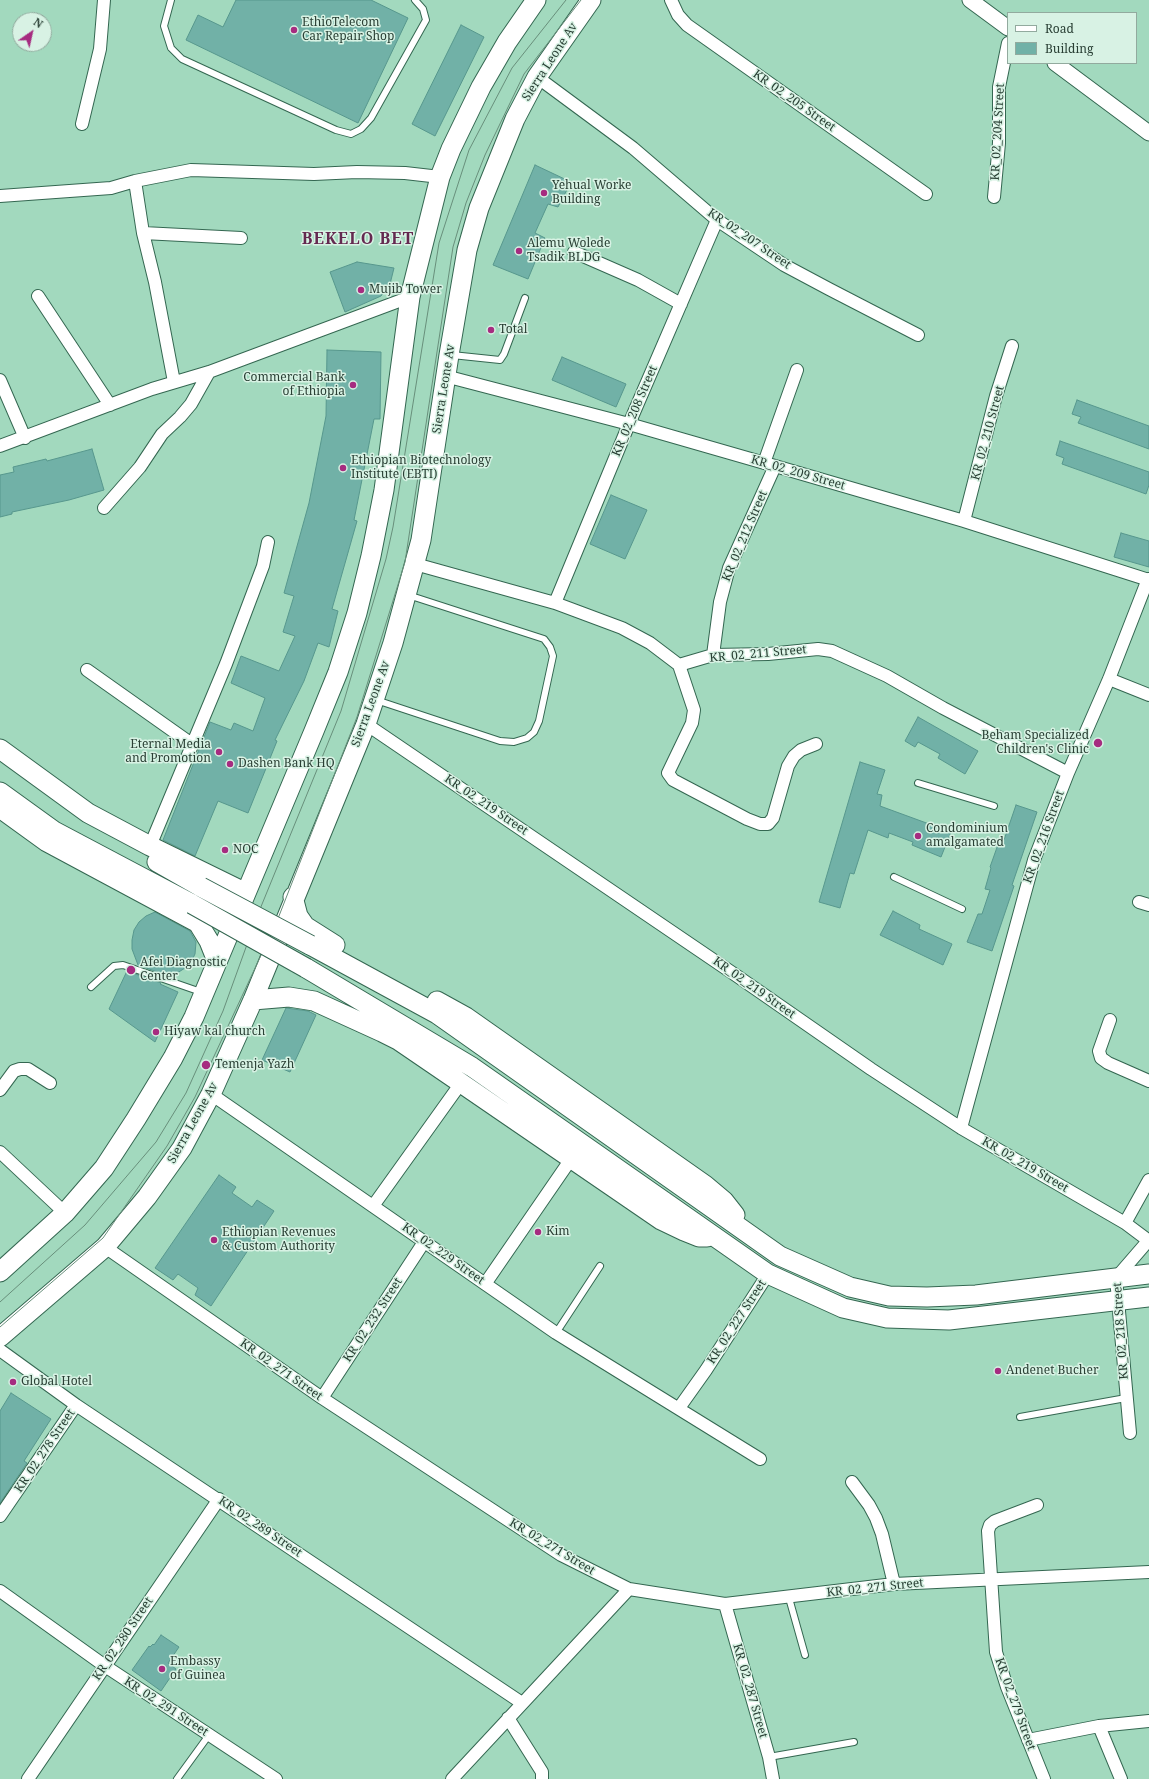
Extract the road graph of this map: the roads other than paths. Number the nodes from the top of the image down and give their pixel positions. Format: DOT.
graph roads {
  1 [pos="104,0"];
  2 [pos="171,0"];
  3 [pos="415,0"];
  4 [pos="536,0"];
  5 [pos="591,0"];
  6 [pos="671,0"];
  7 [pos="970,0"];
  8 [pos="1007,27"];
  9 [pos="1007,48"];
  10 [pos="1056,64"];
  11 [pos="537,77"];
  12 [pos="82,124"];
  13 [pos="1149,133"];
  14 [pos="440,177"];
  15 [pos="135,181"];
  16 [pos="926,194"];
  17 [pos="0,196"];
  18 [pos="994,197"];
  19 [pos="717,220"];
  20 [pos="142,233"];
  21 [pos="241,238"];
  22 [pos="574,252"];
  23 [pos="38,296"];
  24 [pos="410,297"];
  25 [pos="525,298"];
  26 [pos="681,304"];
  27 [pos="918,335"];
  28 [pos="1012,346"];
  29 [pos="448,355"];
  30 [pos="797,370"];
  31 [pos="209,372"];
  32 [pos="445,376"];
  33 [pos="0,380"];
  34 [pos="174,382"];
  35 [pos="110,405"];
  36 [pos="629,424"];
  37 [pos="25,438"];
  38 [pos="0,446"];
  39 [pos="770,464"];
  40 [pos="104,508"];
  41 [pos="964,521"];
  42 [pos="268,542"];
  43 [pos="416,564"];
  44 [pos="1148,579"];
  45 [pos="407,594"];
  46 [pos="555,604"];
  47 [pos="713,655"];
  48 [pos="679,665"];
  49 [pos="87,670"];
  50 [pos="1109,679"];
  51 [pos="1149,695"];
  52 [pos="374,699"];
  53 [pos="366,724"];
  54 [pos="816,744"];
  55 [pos="193,745"];
  56 [pos="0,748"];
  57 [pos="0,765"];
  58 [pos="1068,773"];
  59 [pos="918,784"];
  60 [pos="0,792"];
  61 [pos="994,806"];
  62 [pos="0,808"];
  63 [pos="150,846"];
  64 [pos="894,877"];
  65 [pos="246,893"];
  66 [pos="293,897"];
  67 [pos="962,909"];
  68 [pos="217,961"];
  69 [pos="91,987"];
  70 [pos="204,993"];
  71 [pos="252,1000"];
  72 [pos="1110,1020"];
  73 [pos="1149,1081"];
  74 [pos="50,1083"];
  75 [pos="461,1083"];
  76 [pos="0,1090"];
  77 [pos="211,1094"];
  78 [pos="961,1128"];
  79 [pos="0,1152"];
  80 [pos="571,1159"];
  81 [pos="1149,1180"];
  82 [pos="373,1206"];
  83 [pos="65,1213"];
  84 [pos="1124,1223"];
  85 [pos="745,1231"];
  86 [pos="716,1238"];
  87 [pos="1149,1241"];
  88 [pos="424,1242"];
  89 [pos="105,1247"];
  90 [pos="600,1266"];
  91 [pos="0,1272"];
  92 [pos="768,1274"];
  93 [pos="1149,1274"];
  94 [pos="1116,1278"];
  95 [pos="485,1284"];
  96 [pos="1149,1297"];
  97 [pos="1119,1300"];
  98 [pos="556,1333"];
  99 [pos="0,1337"];
  100 [pos="0,1350"];
  101 [pos="322,1398"];
  102 [pos="1126,1398"];
  103 [pos="76,1405"];
  104 [pos="679,1408"];
  105 [pos="1020,1417"];
  106 [pos="1130,1433"];
  107 [pos="760,1459"];
  108 [pos="852,1482"];
  109 [pos="219,1499"];
  110 [pos="1037,1505"];
  111 [pos="0,1516"];
  112 [pos="1149,1572"];
  113 [pos="990,1579"];
  114 [pos="894,1584"];
  115 [pos="629,1589"];
  116 [pos="0,1591"];
  117 [pos="789,1598"];
  118 [pos="725,1604"];
  119 [pos="805,1655"];
  120 [pos="105,1666"];
  121 [pos="522,1703"];
  122 [pos="508,1718"];
  123 [pos="1149,1721"];
  124 [pos="1099,1726"];
  125 [pos="209,1735"];
  126 [pos="1028,1740"];
  127 [pos="854,1742"];
  128 [pos="769,1757"];
  129 [pos="28,1779"];
  130 [pos="178,1779"];
  131 [pos="276,1779"];
  132 [pos="452,1779"];
  133 [pos="542,1779"];
  134 [pos="773,1779"];
  135 [pos="1044,1779"];
  136 [pos="1121,1779"];
  1 -- 12 [label="street"];
  2 -- 3 [label="lane"];
  4 -- 14 [label="main road"];
  5 -- 11 [label="main road, Sierra Leone Av"];
  6 -- 16 [label="street, KR_02_205 Street"];
  7 -- 8 [label="street"];
  9 -- 18 [label="street, KR_02_204 Street"];
  10 -- 13 [label="street"];
  11 -- 19 [label="street, KR_02_207 Street"];
  11 -- 29 [label="main road, Sierra Leone Av"];
  14 -- 15 [label="street"];
  14 -- 24 [label="main road"];
  15 -- 17 [label="street"];
  15 -- 20 [label="street"];
  19 -- 26 [label="street, KR_02_208 Street"];
  19 -- 27 [label="street, KR_02_207 Street"];
  20 -- 21 [label="street"];
  20 -- 34 [label="street"];
  22 -- 26 [label="street"];
  23 -- 35 [label="street"];
  24 -- 31 [label="street"];
  24 -- 65 [label="main road"];
  25 -- 29 [label="lane"];
  26 -- 36 [label="street, KR_02_208 Street"];
  28 -- 41 [label="street, KR_02_210 Street"];
  29 -- 32 [label="main road, Sierra Leone Av"];
  30 -- 39 [label="street, KR_02_212 Street"];
  31 -- 34 [label="street"];
  31 -- 40 [label="street"];
  32 -- 36 [label="street, KR_02_209 Street"];
  32 -- 43 [label="main road, Sierra Leone Av"];
  33 -- 37 [label="street"];
  34 -- 35 [label="street"];
  35 -- 37 [label="street"];
  36 -- 39 [label="street, KR_02_209 Street"];
  36 -- 46 [label="street, KR_02_208 Street"];
  37 -- 38 [label="street"];
  39 -- 41 [label="street, KR_02_209 Street"];
  39 -- 47 [label="street, KR_02_212 Street"];
  41 -- 44 [label="street, KR_02_209 Street"];
  42 -- 55 [label="street"];
  43 -- 45 [label="main road, Sierra Leone Av"];
  43 -- 46 [label="street"];
  44 -- 50 [label="street, KR_02_216 Street"];
  45 -- 52 [label="main road, Sierra Leone Av"];
  45 -- 52 [label="lane"];
  46 -- 48 [label="street"];
  47 -- 48 [label="street, KR_02_211 Street"];
  47 -- 58 [label="street, KR_02_211 Street"];
  48 -- 54 [label="street"];
  49 -- 55 [label="street"];
  50 -- 51 [label="street"];
  50 -- 58 [label="street, KR_02_216 Street"];
  52 -- 53 [label="main road, Sierra Leone Av"];
  53 -- 66 [label="main road, Sierra Leone Av"];
  53 -- 78 [label="street, KR_02_219 Street"];
  55 -- 63 [label="street"];
  56 -- 63 [label="main road"];
  57 -- 85 [label="main road, bridge"];
  58 -- 78 [label="street, KR_02_216 Street"];
  59 -- 61 [label="lane"];
  60 -- 86 [label="main road, bridge"];
  62 -- 68 [label="main road"];
  63 -- 65 [label="main road"];
  64 -- 67 [label="lane"];
  65 -- 68 [label="main road"];
  66 -- 71 [label="main road, Sierra Leone Av"];
  66 -- 85 [label="main road"];
  68 -- 70 [label="main road"];
  69 -- 70 [label="lane"];
  70 -- 83 [label="main road"];
  71 -- 75 [label="main road"];
  71 -- 77 [label="main road, Sierra Leone Av"];
  72 -- 73 [label="street"];
  74 -- 76 [label="street"];
  75 -- 80 [label="main road"];
  75 -- 82 [label="street"];
  77 -- 82 [label="street, KR_02_229 Street"];
  77 -- 89 [label="main road, Sierra Leone Av"];
  78 -- 84 [label="street, KR_02_219 Street"];
  79 -- 83 [label="street"];
  80 -- 86 [label="main road"];
  80 -- 95 [label="street"];
  81 -- 84 [label="street"];
  82 -- 88 [label="street, KR_02_229 Street"];
  83 -- 91 [label="main road"];
  84 -- 87 [label="street, KR_02_219 Street"];
  85 -- 94 [label="main road"];
  86 -- 92 [label="main road"];
  87 -- 94 [label="street, KR_02_218 Street"];
  88 -- 95 [label="street, KR_02_229 Street"];
  88 -- 101 [label="street, KR_02_232 Street"];
  89 -- 99 [label="main road, Sierra Leone Av"];
  89 -- 101 [label="street, KR_02_271 Street"];
  90 -- 98 [label="lane"];
  92 -- 97 [label="main road"];
  92 -- 104 [label="street, KR_02_227 Street"];
  93 -- 94 [label="main road"];
  94 -- 97 [label="street, KR_02_218 Street"];
  95 -- 98 [label="street, KR_02_229 Street"];
  96 -- 97 [label="main road"];
  97 -- 102 [label="street, KR_02_218 Street"];
  98 -- 104 [label="street, KR_02_229 Street"];
  100 -- 103 [label="street, KR_02_289 Street"];
  101 -- 115 [label="street, KR_02_271 Street"];
  102 -- 105 [label="lane"];
  102 -- 106 [label="street, KR_02_218 Street"];
  103 -- 109 [label="street, KR_02_289 Street"];
  103 -- 111 [label="street, KR_02_278 Street"];
  104 -- 107 [label="street, KR_02_229 Street"];
  108 -- 114 [label="street"];
  109 -- 120 [label="street, KR_02_280 Street"];
  109 -- 121 [label="street, KR_02_289 Street"];
  110 -- 113 [label="street, KR_02_279 Street"];
  112 -- 113 [label="street, KR_02_271 Street"];
  113 -- 114 [label="street, KR_02_271 Street"];
  113 -- 126 [label="street, KR_02_279 Street"];
  114 -- 117 [label="street, KR_02_271 Street"];
  115 -- 118 [label="street, KR_02_271 Street"];
  115 -- 121 [label="street"];
  116 -- 120 [label="street, KR_02_291 Street"];
  117 -- 118 [label="street, KR_02_271 Street"];
  117 -- 119 [label="lane"];
  118 -- 128 [label="street, KR_02_287 Street"];
  120 -- 125 [label="street, KR_02_291 Street"];
  120 -- 129 [label="street, KR_02_280 Street"];
  121 -- 122 [label="street"];
  122 -- 132 [label="street"];
  122 -- 133 [label="street"];
  123 -- 124 [label="street"];
  124 -- 126 [label="street"];
  124 -- 136 [label="street"];
  125 -- 130 [label="lane"];
  125 -- 131 [label="street, KR_02_291 Street"];
  126 -- 135 [label="street, KR_02_279 Street"];
  127 -- 128 [label="lane"];
  128 -- 134 [label="street, KR_02_287 Street"];
}
